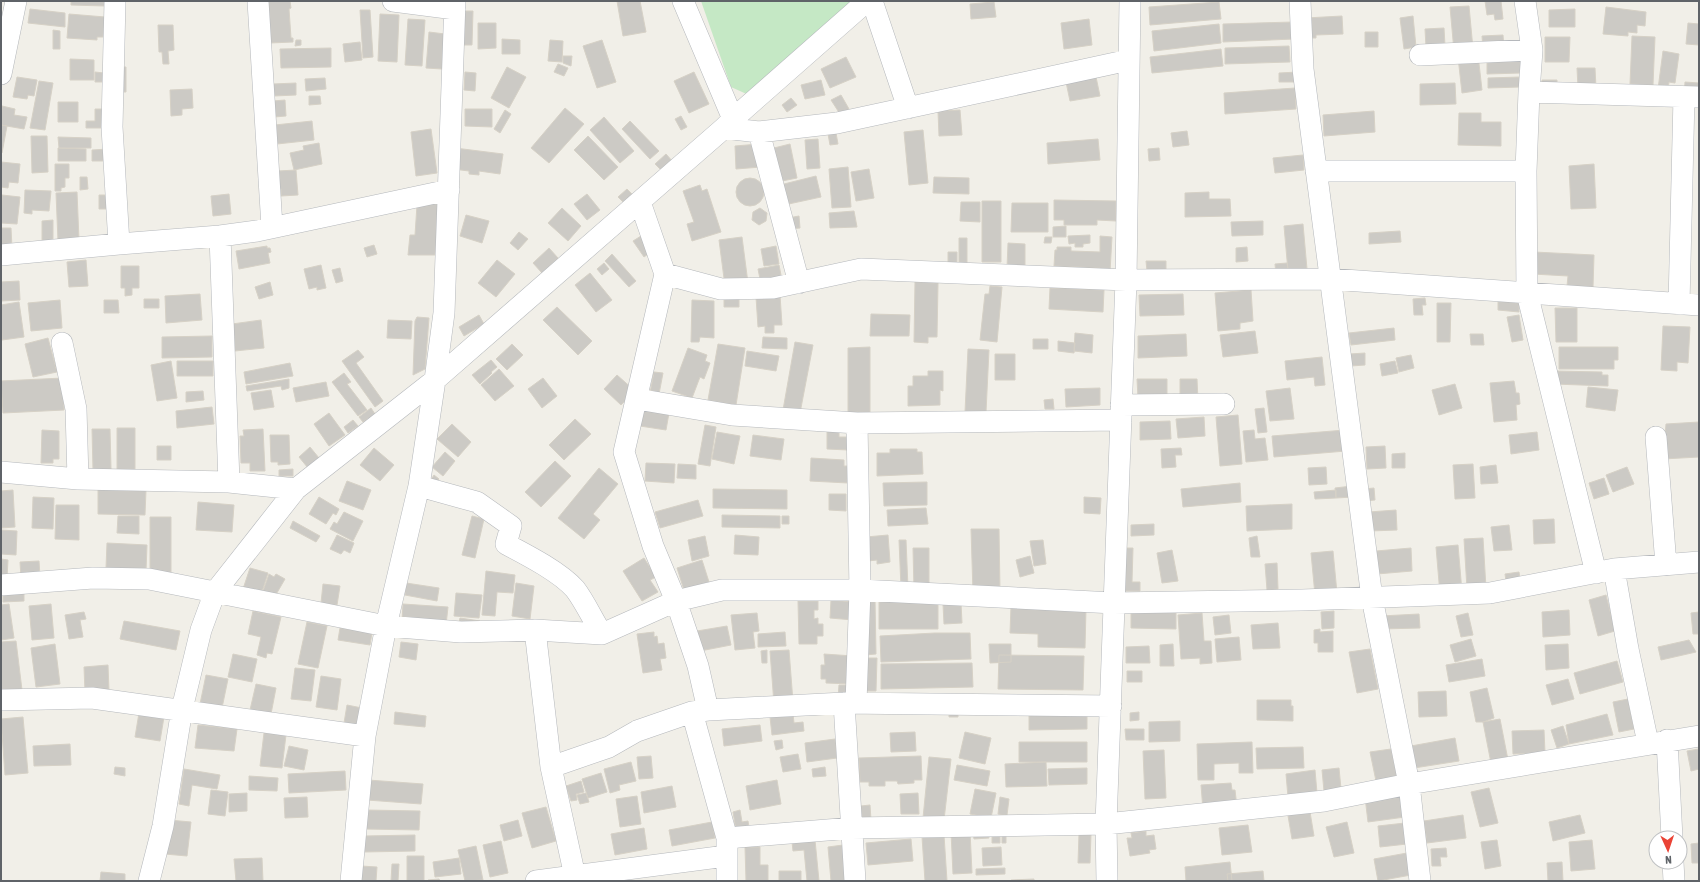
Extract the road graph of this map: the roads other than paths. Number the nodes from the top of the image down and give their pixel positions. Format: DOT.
graph roads {
  1 [pos="16,1"];
  2 [pos="115,1"];
  3 [pos="258,1"];
  4 [pos="393,1"];
  5 [pos="683,1"];
  6 [pos="866,1"];
  7 [pos="872,1"];
  8 [pos="1130,1"];
  9 [pos="1300,1"];
  10 [pos="1525,1"];
  11 [pos="455,5"];
  12 [pos="1532,50"];
  13 [pos="1420,55"];
  14 [pos="1129,60"];
  15 [pos="1,74"];
  16 [pos="1528,92"];
  17 [pos="1692,97"];
  18 [pos="908,108"];
  19 [pos="728,124"];
  20 [pos="759,132"];
  21 [pos="1526,171"];
  22 [pos="1316,172"];
  23 [pos="449,190"];
  24 [pos="640,202"];
  25 [pos="272,227"];
  26 [pos="220,236"];
  27 [pos="119,244"];
  28 [pos="1,255"];
  29 [pos="665,274"];
  30 [pos="1330,278"];
  31 [pos="1126,280"];
  32 [pos="799,283"];
  33 [pos="1527,293"];
  34 [pos="1689,304"];
  35 [pos="62,343"];
  36 [pos="435,380"];
  37 [pos="637,399"];
  38 [pos="1224,404"];
  39 [pos="1121,413"];
  40 [pos="857,422"];
  41 [pos="1656,437"];
  42 [pos="1,472"];
  43 [pos="78,479"];
  44 [pos="229,482"];
  45 [pos="419,486"];
  46 [pos="296,489"];
  47 [pos="1699,562"];
  48 [pos="1666,565"];
  49 [pos="1605,571"];
  50 [pos="1,585"];
  51 [pos="860,590"];
  52 [pos="215,592"];
  53 [pos="1372,598"];
  54 [pos="676,601"];
  55 [pos="1114,603"];
  56 [pos="386,626"];
  57 [pos="535,630"];
  58 [pos="602,634"];
  59 [pos="1,700"];
  60 [pos="850,703"];
  61 [pos="1111,706"];
  62 [pos="182,709"];
  63 [pos="700,711"];
  64 [pos="365,736"];
  65 [pos="1699,736"];
  66 [pos="1658,741"];
  67 [pos="550,767"];
  68 [pos="1409,784"];
  69 [pos="1106,824"];
  70 [pos="852,828"];
  71 [pos="1671,830"];
  72 [pos="726,847"];
  73 [pos="1673,870"];
  74 [pos="576,879"];
  75 [pos="149,881"];
  76 [pos="351,881"];
  77 [pos="536,881"];
  78 [pos="727,881"];
  79 [pos="855,881"];
  80 [pos="1106,881"];
  81 [pos="1420,881"];
  82 [pos="1674,881"];
  1 -- 15 [label="street"];
  2 -- 27 [label="street"];
  3 -- 25 [label="street"];
  4 -- 11 [label="street"];
  5 -- 19 [label="street"];
  6 -- 19 [label="street"];
  7 -- 18 [label="street"];
  8 -- 14 [label="street"];
  9 -- 22 [label="street"];
  10 -- 12 [label="street"];
  11 -- 23 [label="street"];
  12 -- 13 [label="street"];
  12 -- 16 [label="street"];
  14 -- 18 [label="street"];
  14 -- 31 [label="street"];
  16 -- 17 [label="street"];
  16 -- 21 [label="street"];
  17 -- 34 [label="street"];
  18 -- 20 [label="street"];
  19 -- 20 [label="street"];
  19 -- 24 [label="street"];
  20 -- 32 [label="street"];
  21 -- 22 [label="street"];
  21 -- 33 [label="street"];
  22 -- 30 [label="street"];
  23 -- 25 [label="street"];
  23 -- 36 [label="street"];
  24 -- 29 [label="street"];
  24 -- 36 [label="street"];
  25 -- 26 [label="street"];
  26 -- 27 [label="street"];
  26 -- 44 [label="street"];
  27 -- 28 [label="street"];
  29 -- 32 [label="street"];
  29 -- 37 [label="street"];
  30 -- 31 [label="street"];
  30 -- 33 [label="street"];
  30 -- 53 [label="street"];
  31 -- 32 [label="street"];
  31 -- 39 [label="street"];
  33 -- 34 [label="street"];
  33 -- 49 [label="street"];
  35 -- 43 [label="street"];
  36 -- 45 [label="street"];
  36 -- 46 [label="street"];
  37 -- 40 [label="street"];
  37 -- 54 [label="street"];
  38 -- 39 [label="street"];
  39 -- 40 [label="street"];
  39 -- 55 [label="street"];
  40 -- 51 [label="street"];
  41 -- 48 [label="street"];
  42 -- 43 [label="street"];
  43 -- 44 [label="street"];
  44 -- 46 [label="street"];
  45 -- 56 [label="street"];
  45 -- 58 [label="street"];
  46 -- 52 [label="street"];
  47 -- 48 [label="street"];
  48 -- 49 [label="street"];
  49 -- 53 [label="street"];
  49 -- 66 [label="street"];
  50 -- 52 [label="street"];
  51 -- 54 [label="street"];
  51 -- 55 [label="street"];
  51 -- 60 [label="street"];
  52 -- 56 [label="street"];
  52 -- 62 [label="street"];
  53 -- 55 [label="street"];
  53 -- 68 [label="street"];
  54 -- 58 [label="street"];
  54 -- 63 [label="street"];
  55 -- 61 [label="street"];
  56 -- 57 [label="street"];
  56 -- 64 [label="street"];
  57 -- 58 [label="street"];
  57 -- 67 [label="street"];
  59 -- 62 [label="street"];
  60 -- 61 [label="street"];
  60 -- 63 [label="street"];
  60 -- 70 [label="street"];
  61 -- 69 [label="street"];
  62 -- 64 [label="street"];
  62 -- 75 [label="street"];
  63 -- 67 [label="street"];
  63 -- 72 [label="street"];
  64 -- 76 [label="street"];
  65 -- 66 [label="street"];
  66 -- 68 [label="street"];
  66 -- 71 [label="street"];
  67 -- 74 [label="street"];
  68 -- 69 [label="street"];
  68 -- 81 [label="street"];
  69 -- 70 [label="street"];
  69 -- 80 [label="street"];
  70 -- 72 [label="street"];
  70 -- 79 [label="street"];
  72 -- 74 [label="street"];
  72 -- 78 [label="street"];
  73 -- 82 [label="street"];
  74 -- 77 [label="street"];
}
